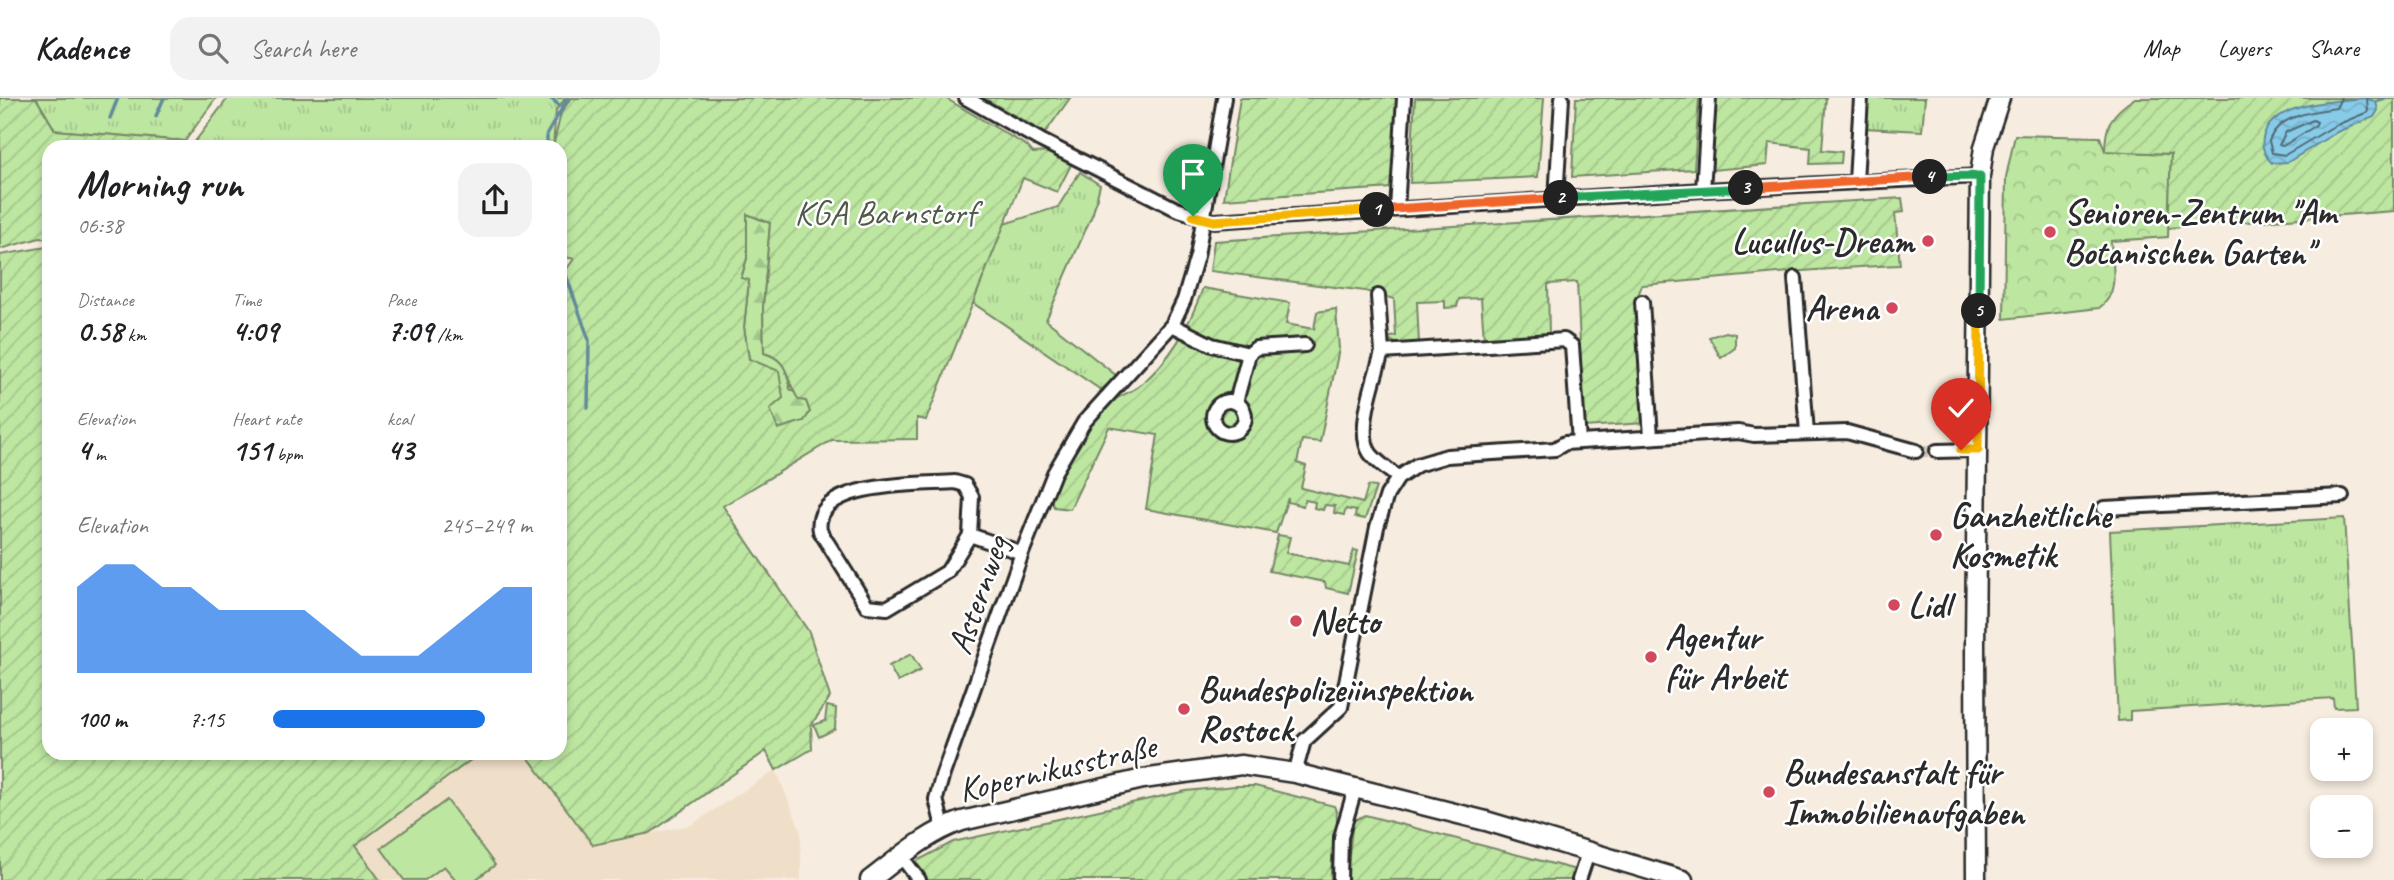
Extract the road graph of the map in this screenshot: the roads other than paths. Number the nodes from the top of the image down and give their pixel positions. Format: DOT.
graph roads {
  1 [pos="966,98"];
  2 [pos="1224,98"];
  3 [pos="1404,98"];
  4 [pos="1562,98"];
  5 [pos="1709,98"];
  6 [pos="1861,98"];
  7 [pos="2000,98"];
  8 [pos="1980,176"];
  9 [pos="1856,181"];
  10 [pos="1703,190"];
  11 [pos="1556,199"];
  12 [pos="1397,209"];
  13 [pos="1204,220"];
  14 [pos="1795,278"];
  15 [pos="1378,296"];
  16 [pos="1642,302"];
  17 [pos="1172,325"];
  18 [pos="1305,345"];
  19 [pos="1382,352"];
  20 [pos="1249,354"];
  21 [pos="1236,402"];
  22 [pos="1807,433"];
  23 [pos="1651,437"];
  24 [pos="1579,442"];
  25 [pos="1978,450"];
  26 [pos="1916,451"];
  27 [pos="1937,451"];
  28 [pos="1398,478"];
  29 [pos="2342,496"];
  30 [pos="2104,508"];
  31 [pos="970,535"];
  32 [pos="1022,554"];
  33 [pos="1294,773"];
  34 [pos="1355,789"];
  35 [pos="943,827"];
  36 [pos="1588,853"];
  37 [pos="901,856"];
  38 [pos="870,880"];
  39 [pos="919,880"];
  40 [pos="1340,880"];
  41 [pos="1579,880"];
  42 [pos="1683,880"];
  43 [pos="1976,880"];
  1 -- 13 [label="street"];
  2 -- 13 [label="street"];
  3 -- 12 [label="street"];
  4 -- 11 [label="street"];
  5 -- 10 [label="street"];
  6 -- 9 [label="street"];
  7 -- 8 [label="street"];
  8 -- 9 [label="street"];
  8 -- 25 [label="street"];
  9 -- 10 [label="street"];
  10 -- 11 [label="street"];
  11 -- 12 [label="street"];
  12 -- 13 [label="street"];
  13 -- 17 [label="street"];
  14 -- 22 [label="street"];
  15 -- 19 [label="street"];
  16 -- 23 [label="street"];
  17 -- 20 [label="street"];
  17 -- 32 [label="street, Asternweg"];
  18 -- 20 [label="street"];
  19 -- 24 [label="street"];
  19 -- 28 [label="street"];
  20 -- 21 [label="street"];
  22 -- 23 [label="street"];
  22 -- 26 [label="street"];
  23 -- 24 [label="street"];
  24 -- 28 [label="street"];
  25 -- 27 [label="street"];
  25 -- 43 [label="street"];
  28 -- 33 [label="street"];
  29 -- 30 [label="street"];
  31 -- 31 [label="street"];
  31 -- 32 [label="street"];
  32 -- 35 [label="street, Asternweg"];
  33 -- 34 [label="street, Kopernikusstraße"];
  33 -- 35 [label="street, Kopernikusstraße"];
  34 -- 36 [label="street, Kopernikusstraße"];
  34 -- 40 [label="street"];
  35 -- 37 [label="street, Kopernikusstraße"];
  36 -- 41 [label="street"];
  36 -- 42 [label="street, Kopernikusstraße"];
  37 -- 38 [label="street, Kopernikusstraße"];
  37 -- 39 [label="street"];
}
